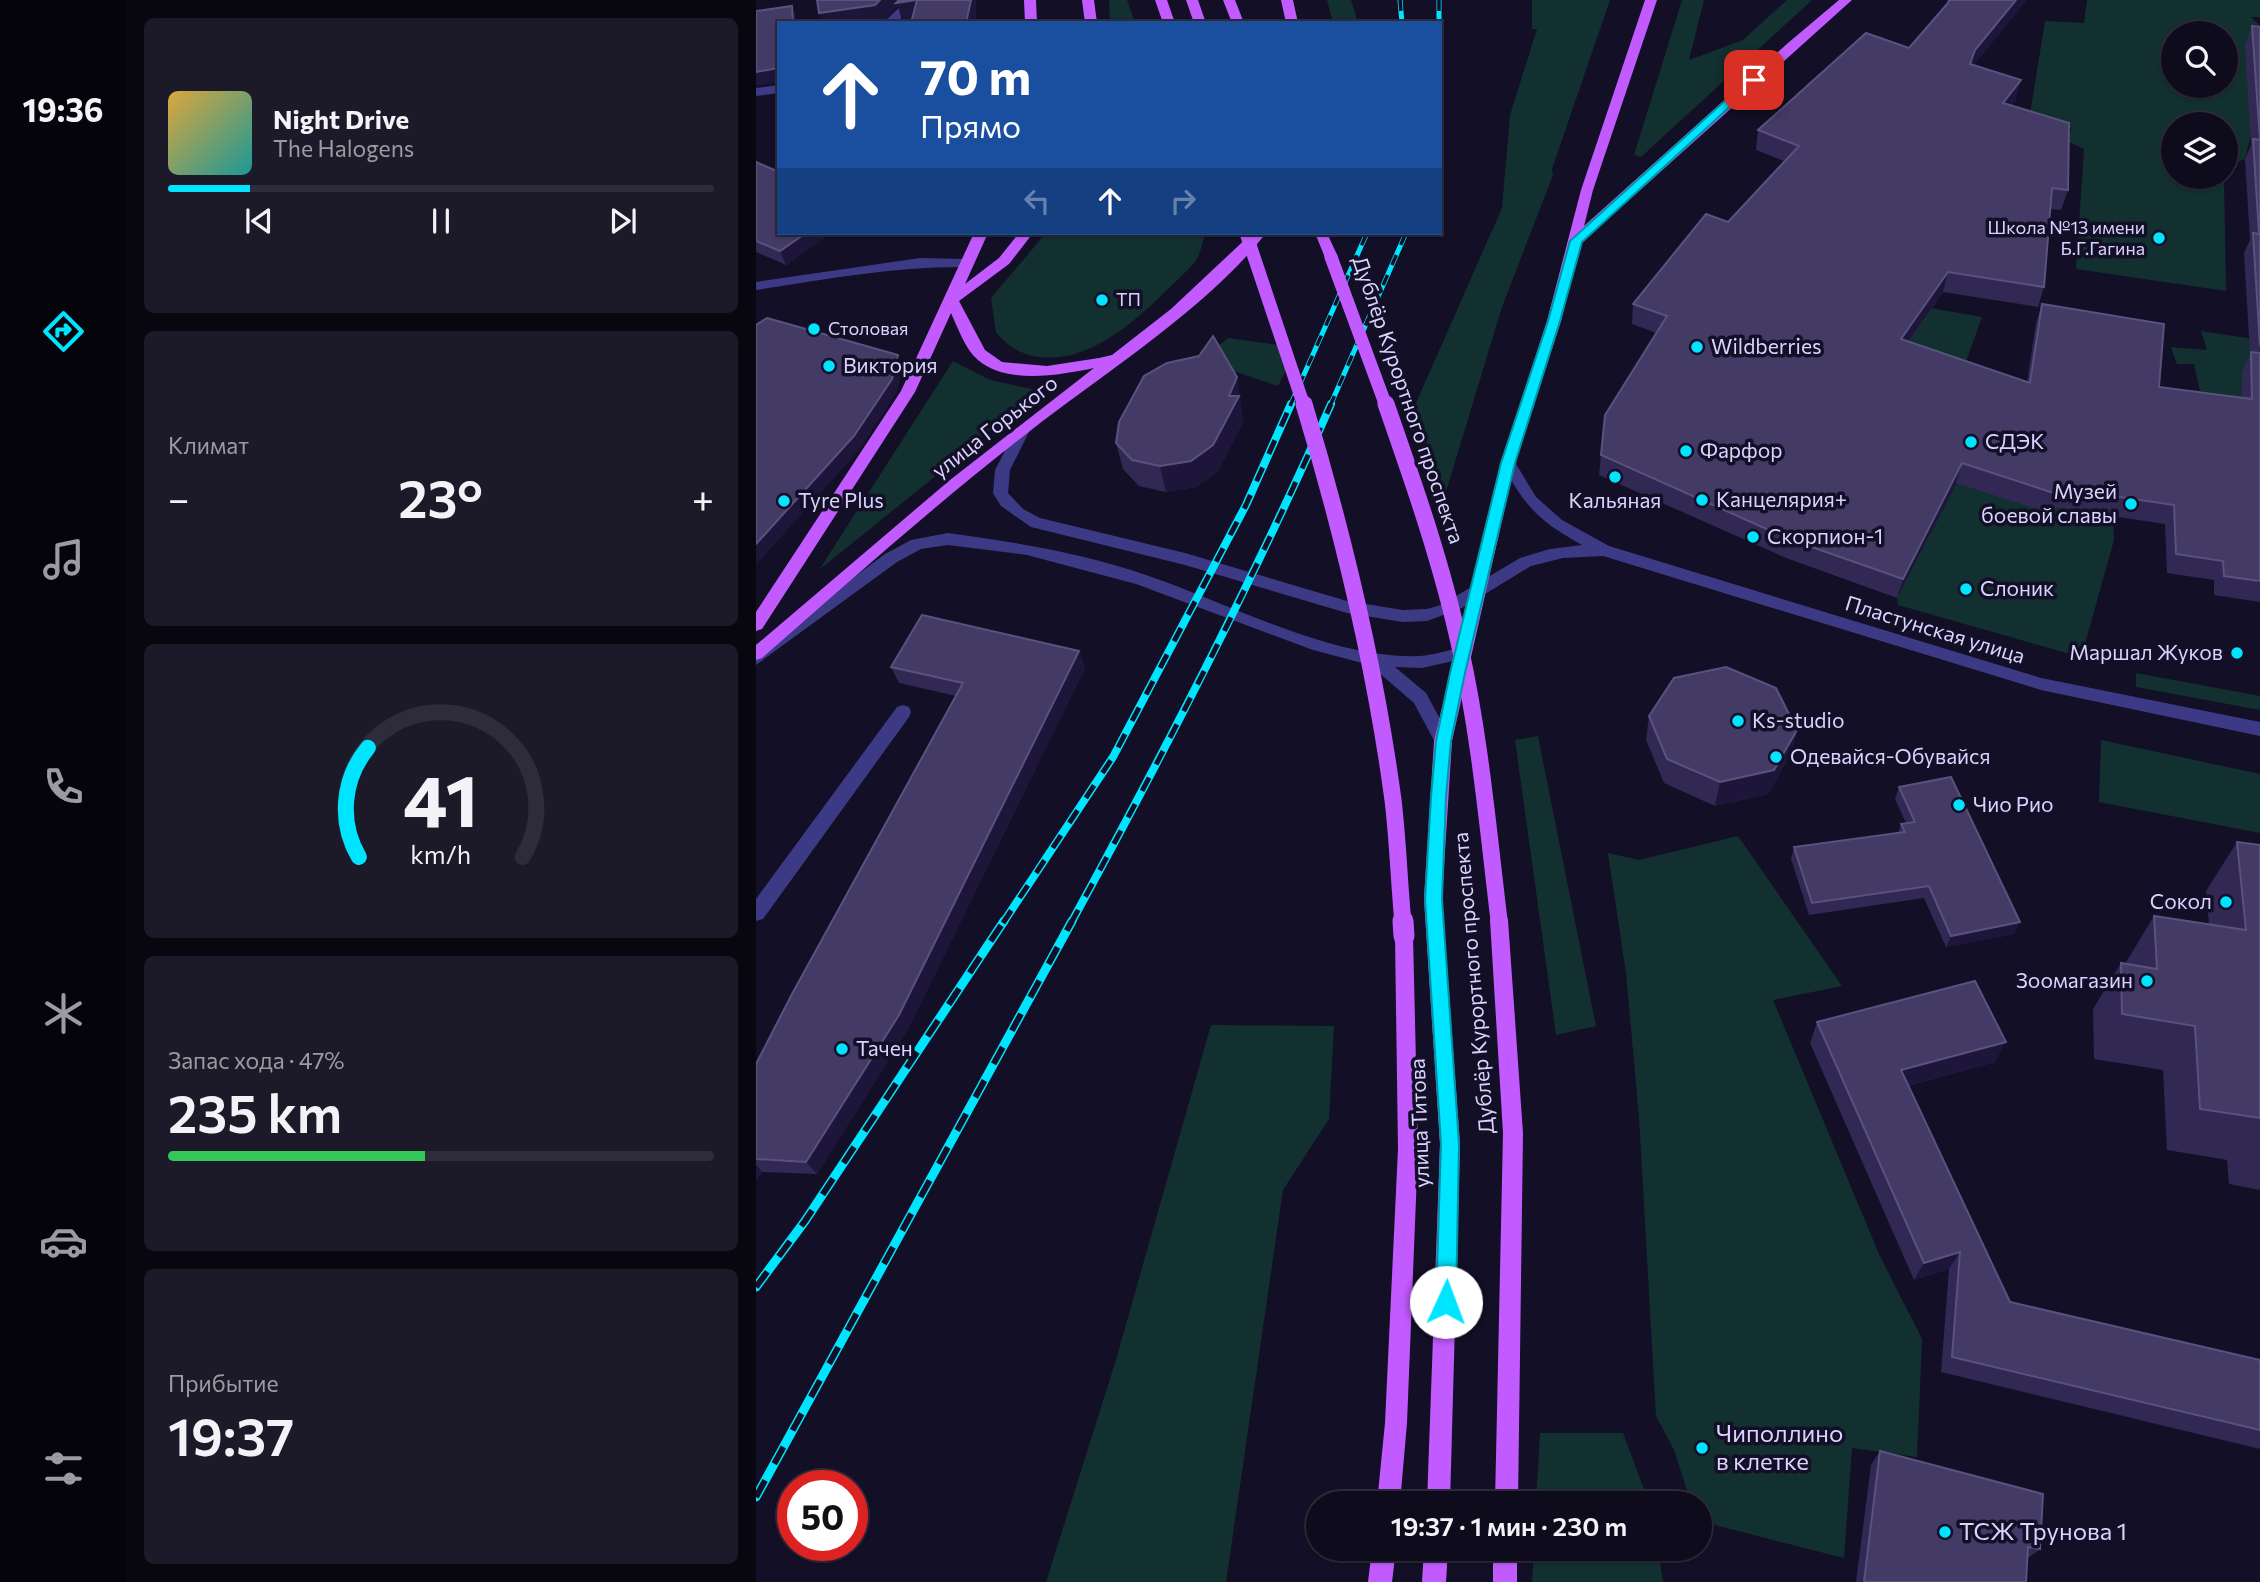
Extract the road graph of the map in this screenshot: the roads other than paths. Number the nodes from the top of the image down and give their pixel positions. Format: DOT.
graph roads {
  1 [pos="914,0"];
  2 [pos="1030,0"];
  3 [pos="1088,0"];
  4 [pos="1161,0"];
  5 [pos="1192,0"];
  6 [pos="1229,0"];
  7 [pos="1287,0"];
  8 [pos="1651,0"];
  9 [pos="1846,0"];
  10 [pos="891,21"];
  11 [pos="1031,21"];
  12 [pos="1091,21"];
  13 [pos="1167,21"];
  14 [pos="1199,21"];
  15 [pos="1237,21"];
  16 [pos="1292,21"];
  17 [pos="777,89"];
  18 [pos="756,92"];
  19 [pos="980,235"];
  20 [pos="1024,235"];
  21 [pos="1247,235"];
  22 [pos="1257,235"];
  23 [pos="1322,235"];
  24 [pos="1576,241"];
  25 [pos="968,263"];
  26 [pos="756,286"];
  27 [pos="952,300"];
  28 [pos="1123,356"];
  29 [pos="1024,428"];
  30 [pos="1508,463"];
  31 [pos="1603,550"];
  32 [pos="1478,592"];
  33 [pos="756,625"];
  34 [pos="1462,652"];
  35 [pos="756,657"];
  36 [pos="1376,660"];
  37 [pos="903,712"];
  38 [pos="2260,729"];
  39 [pos="1443,741"];
  40 [pos="756,913"];
  41 [pos="1389,1491"];
  42 [pos="1438,1491"];
  43 [pos="1507,1491"];
  44 [pos="1383,1561"];
  45 [pos="1435,1561"];
  46 [pos="1505,1561"];
  47 [pos="1380,1582"];
  48 [pos="1434,1582"];
  49 [pos="1504,1582"];
  1 -- 10 [label="street"];
  2 -- 11 [label="main road"];
  3 -- 12 [label="main road"];
  4 -- 13 [label="main road"];
  5 -- 14 [label="main road"];
  6 -- 15 [label="main road"];
  7 -- 16 [label="main road"];
  8 -- 24 [label="main road"];
  9 -- 24 [label="main road"];
  17 -- 18 [label="street"];
  19 -- 25 [label="main road"];
  20 -- 27 [label="main road"];
  21 -- 41 [label="main road, bridge"];
  22 -- 28 [label="main road, улица Горького"];
  23 -- 43 [label="main road, Дублёр Курортного проспекта, bridge"];
  24 -- 30 [label="main road, улица Титова"];
  25 -- 26 [label="street"];
  25 -- 27 [label="main road"];
  27 -- 28 [label="main road"];
  27 -- 33 [label="main road"];
  28 -- 29 [label="main road, улица Горького"];
  29 -- 32 [label="street"];
  29 -- 35 [label="main road, улица Горького"];
  30 -- 31 [label="street"];
  30 -- 32 [label="main road, улица Титова"];
  31 -- 32 [label="street"];
  31 -- 38 [label="street, Пластунская улица"];
  32 -- 34 [label="main road, улица Титова"];
  34 -- 36 [label="street"];
  34 -- 39 [label="main road, улица Титова"];
  35 -- 36 [label="street"];
  36 -- 39 [label="street"];
  37 -- 40 [label="street"];
  39 -- 42 [label="main road, улица Титова"];
  44 -- 47 [label="main road"];
  45 -- 48 [label="main road"];
  46 -- 49 [label="main road"];
}
